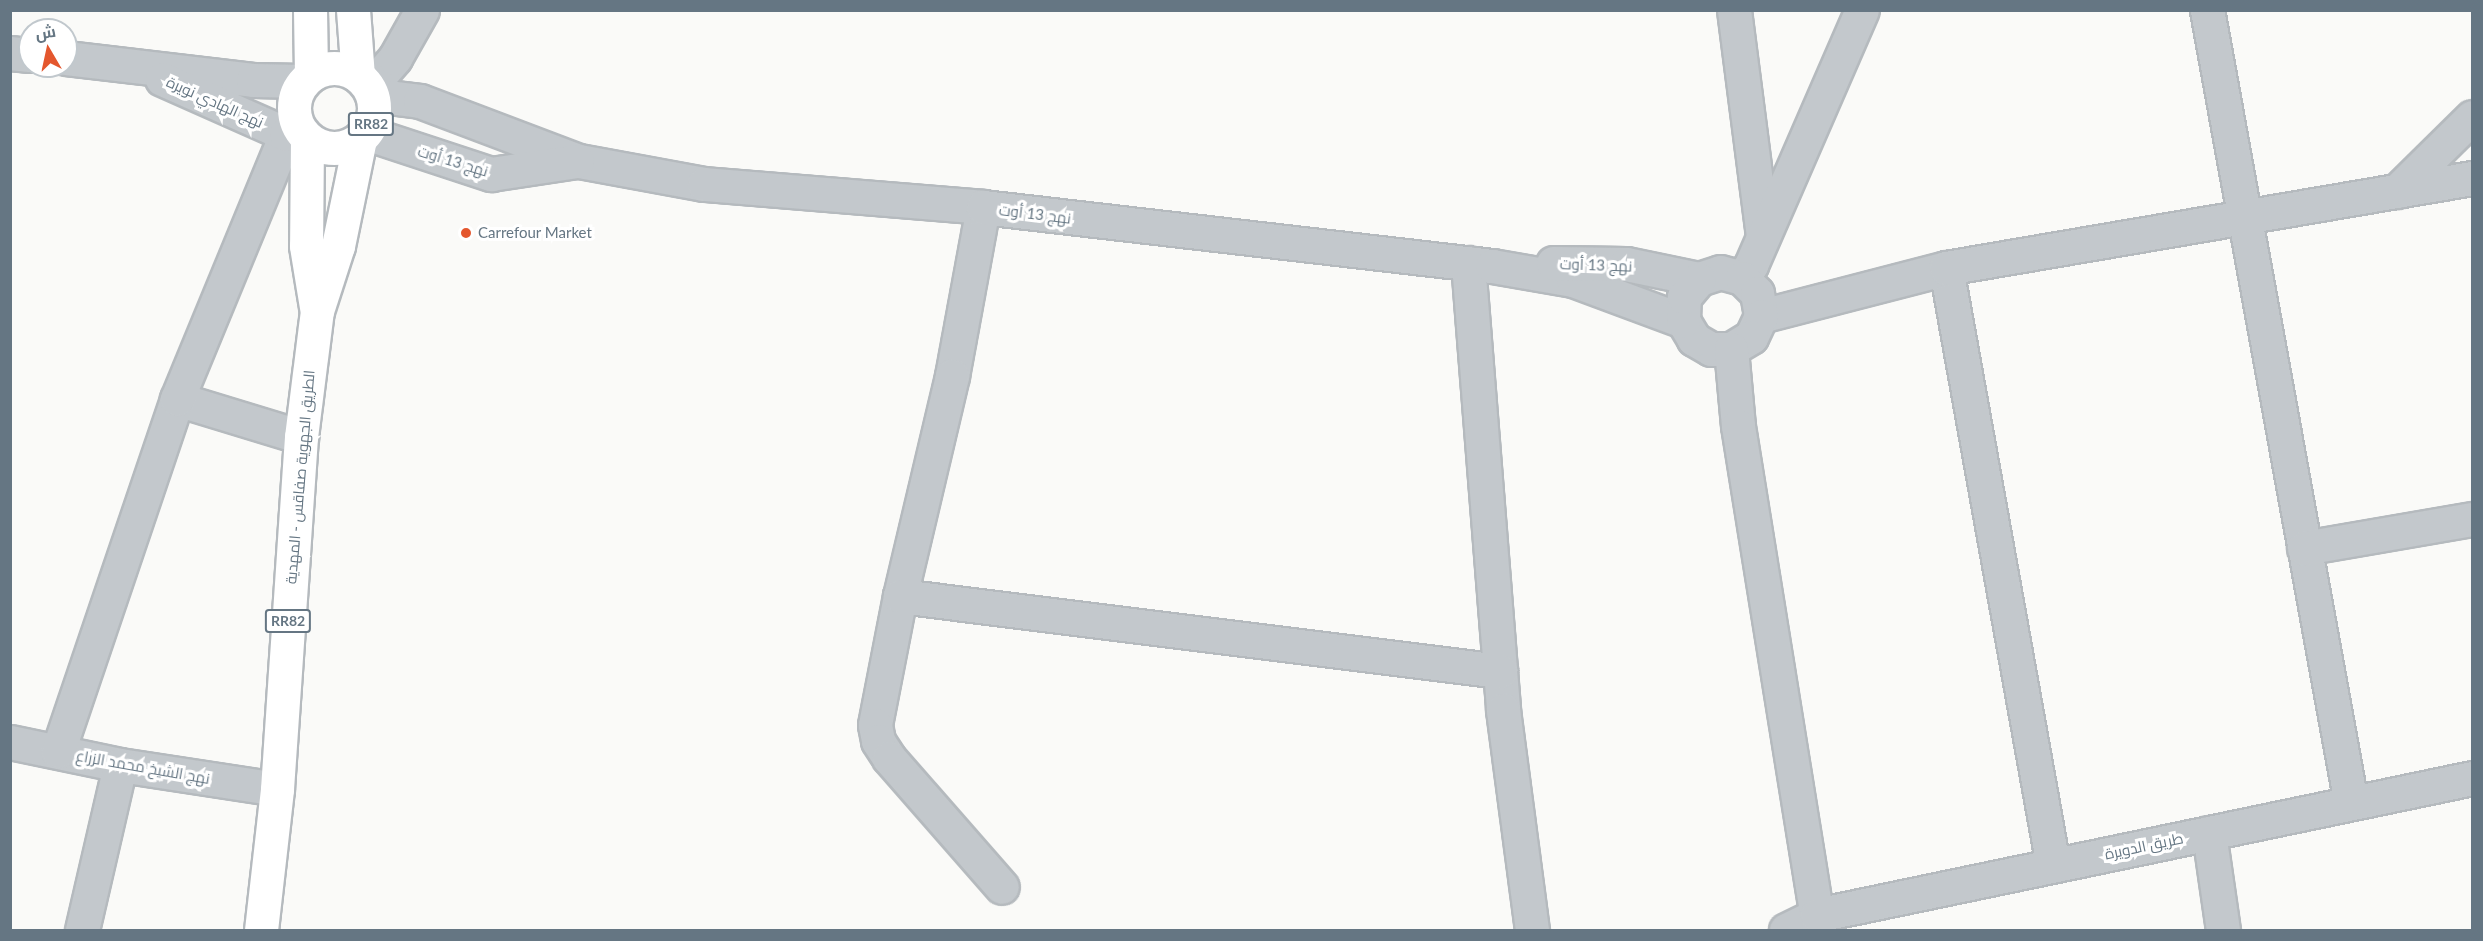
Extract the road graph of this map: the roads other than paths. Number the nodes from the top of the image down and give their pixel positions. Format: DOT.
graph roads {
  1 [pos="310,10"];
  2 [pos="353,10"];
  3 [pos="422,10"];
  4 [pos="1734,10"];
  5 [pos="1862,10"];
  6 [pos="2207,10"];
  7 [pos="78,59"];
  8 [pos="130,64"];
  9 [pos="307,78"];
  10 [pos="366,86"];
  11 [pos="2472,117"];
  12 [pos="297,134"];
  13 [pos="363,136"];
  14 [pos="579,160"];
  15 [pos="2472,178"];
  16 [pos="2397,191"];
  17 [pos="983,207"];
  18 [pos="2243,217"];
  19 [pos="1763,235"];
  20 [pos="1480,264"];
  21 [pos="1946,268"];
  22 [pos="1742,278"];
  23 [pos="1699,279"];
  24 [pos="317,311"];
  25 [pos="1761,315"];
  26 [pos="1683,321"];
  27 [pos="1731,349"];
  28 [pos="177,399"];
  29 [pos="301,437"];
  30 [pos="2472,519"];
  31 [pos="2304,548"];
  32 [pos="900,596"];
  33 [pos="1500,671"];
  34 [pos="10,742"];
  35 [pos="58,751"];
  36 [pos="120,765"];
  37 [pos="2472,778"];
  38 [pos="277,789"];
  39 [pos="2351,803"];
  40 [pos="2209,833"];
  41 [pos="2053,865"];
  42 [pos="1002,887"];
  43 [pos="1818,923"];
  44 [pos="82,930"];
  45 [pos="261,930"];
  46 [pos="1532,930"];
  47 [pos="1786,930"];
  48 [pos="2223,930"];
  1 -- 9 [label="main road, الطريق الجهوية صفاقس - المهدية / RR82"];
  2 -- 10 [label="main road, الطريق الجهوية صفاقس - المهدية / RR82"];
  3 -- 10 [label="street"];
  4 -- 19 [label="street"];
  5 -- 19 [label="street"];
  6 -- 18 [label="street"];
  7 -- 8 [label="street, نهج الهادي نويرة"];
  8 -- 9 [label="street, نهج الهادي نويرة"];
  8 -- 12 [label="street, نهج الهادي نويرة"];
  9 -- 10 [label="main road"];
  9 -- 12 [label="main road, الطريق الجهوية صفاقس - المهدية / RR82"];
  10 -- 13 [label="main road, الطريق الجهوية صفاقس - المهدية / RR82"];
  10 -- 14 [label="street, نهج 13 أوت"];
  11 -- 16 [label="street"];
  12 -- 13 [label="main road, RR82"];
  12 -- 24 [label="main road, الطريق الجهوية صفاقس - المهدية / RR82"];
  12 -- 28 [label="street"];
  13 -- 14 [label="street, نهج 13 أوت"];
  13 -- 24 [label="main road, الطريق الجهوية صفاقس - المهدية / RR82"];
  14 -- 17 [label="street, نهج 13 أوت"];
  15 -- 16 [label="street"];
  16 -- 18 [label="street"];
  17 -- 20 [label="street, نهج 13 أوت"];
  17 -- 32 [label="street"];
  18 -- 21 [label="street"];
  18 -- 31 [label="street"];
  19 -- 22 [label="street"];
  20 -- 23 [label="street, نهج 13 أوت"];
  20 -- 26 [label="street, نهج 13 أوت"];
  20 -- 33 [label="street"];
  21 -- 25 [label="street"];
  21 -- 41 [label="street"];
  22 -- 23 [label="street"];
  22 -- 25 [label="street"];
  23 -- 26 [label="street"];
  24 -- 29 [label="main road, الطريق الجهوية صفاقس - المهدية / RR82"];
  25 -- 27 [label="street"];
  26 -- 27 [label="street"];
  27 -- 43 [label="street"];
  28 -- 29 [label="street"];
  28 -- 35 [label="street"];
  29 -- 38 [label="main road, الطريق الجهوية صفاقس - المهدية / RR82"];
  30 -- 31 [label="street"];
  31 -- 39 [label="street"];
  32 -- 33 [label="street"];
  32 -- 42 [label="street"];
  33 -- 46 [label="street"];
  34 -- 35 [label="street, نهج الشيخ محمد الزراع"];
  35 -- 36 [label="street, نهج الشيخ محمد الزراع"];
  36 -- 38 [label="street, نهج الشيخ محمد الزراع"];
  36 -- 44 [label="street"];
  37 -- 39 [label="street, طريق الدويرة"];
  38 -- 45 [label="main road, الطريق الجهوية صفاقس - المهدية / RR82"];
  39 -- 40 [label="street, طريق الدويرة"];
  40 -- 41 [label="street, طريق الدويرة"];
  40 -- 48 [label="street"];
  41 -- 43 [label="street, طريق الدويرة"];
  43 -- 47 [label="street, طريق الدويرة"];
}
